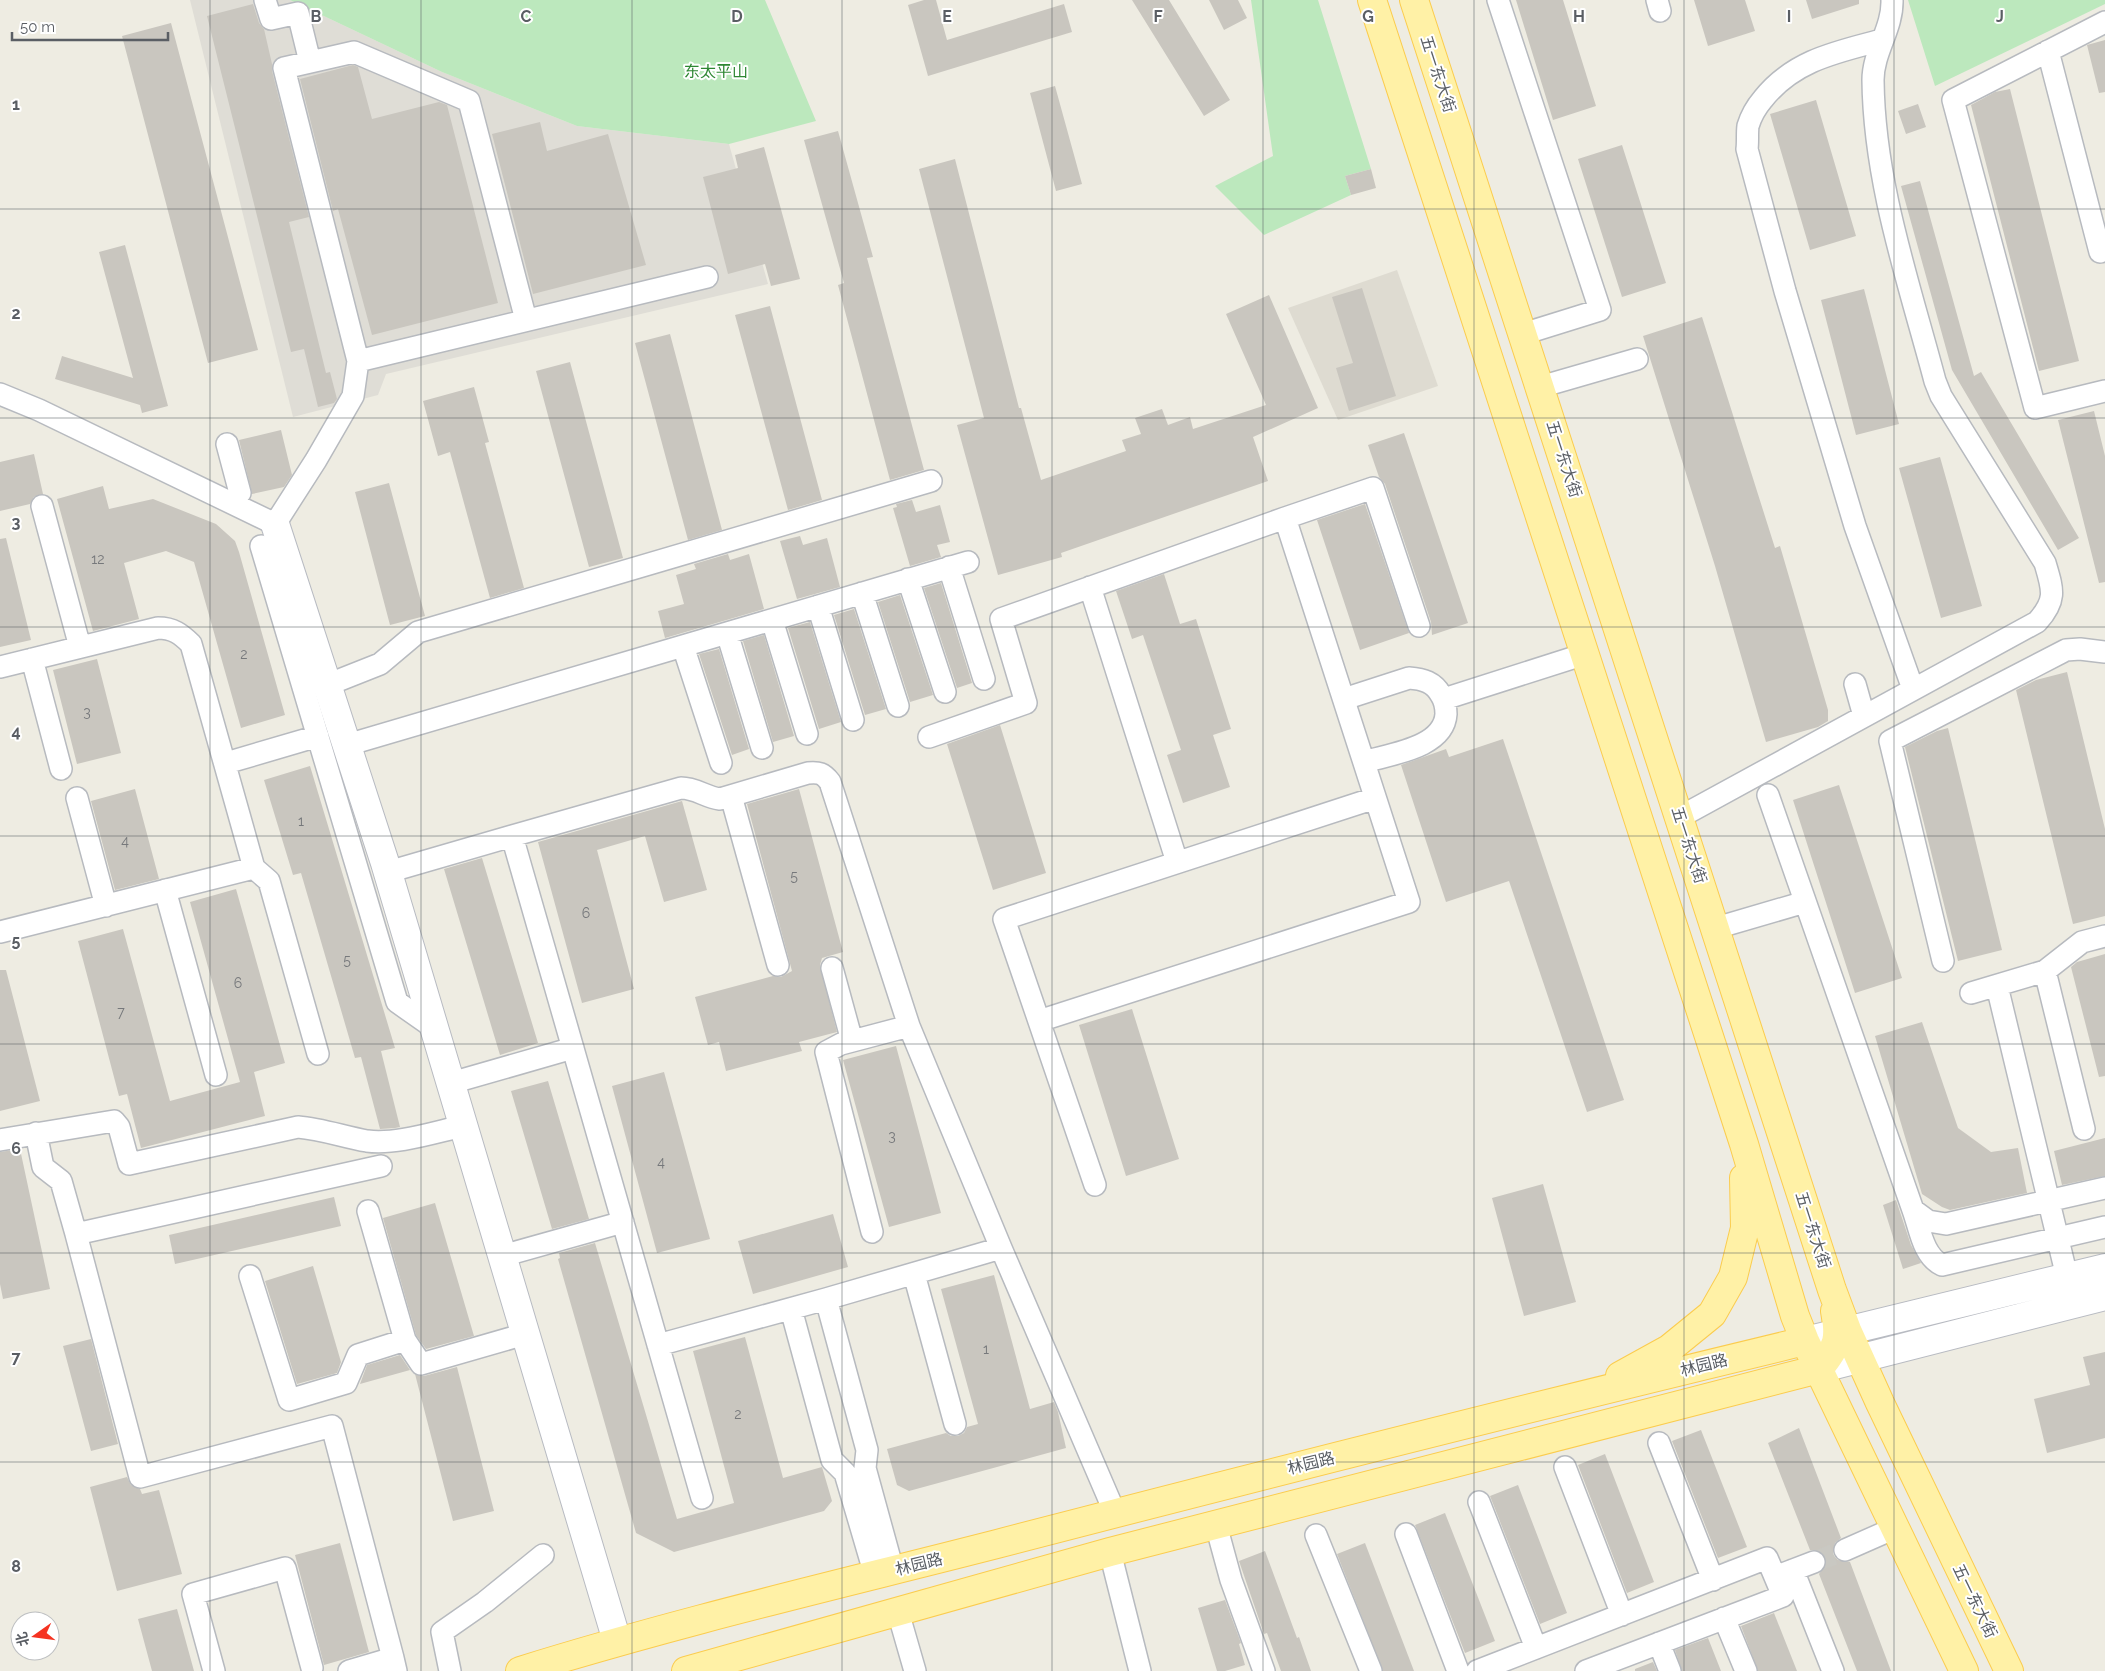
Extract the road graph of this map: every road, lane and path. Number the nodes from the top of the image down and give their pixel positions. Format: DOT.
graph roads {
  1 [pos="265,0"];
  2 [pos="1372,0"];
  3 [pos="1414,0"];
  4 [pos="1498,0"];
  5 [pos="1892,0"];
  6 [pos="2105,22"];
  7 [pos="1882,40"];
  8 [pos="2048,51"];
  9 [pos="310,62"];
  10 [pos="2100,252"];
  11 [pos="707,277"];
  12 [pos="526,320"];
  13 [pos="1523,334"];
  14 [pos="1637,359"];
  15 [pos="358,361"];
  16 [pos="1540,387"];
  17 [pos="2105,390"];
  18 [pos="0,394"];
  19 [pos="931,481"];
  20 [pos="205,490"];
  21 [pos="240,493"];
  22 [pos="42,506"];
  23 [pos="1285,518"];
  24 [pos="268,535"];
  25 [pos="908,579"];
  26 [pos="1090,587"];
  27 [pos="862,593"];
  28 [pos="818,606"];
  29 [pos="772,620"];
  30 [pos="1419,626"];
  31 [pos="727,633"];
  32 [pos="684,646"];
  33 [pos="80,647"];
  34 [pos="2105,652"];
  35 [pos="1585,654"];
  36 [pos="32,659"];
  37 [pos="0,667"];
  38 [pos="984,679"];
  39 [pos="1855,684"];
  40 [pos="327,685"];
  41 [pos="1913,689"];
  42 [pos="945,692"];
  43 [pos="1344,699"];
  44 [pos="1444,699"];
  45 [pos="898,706"];
  46 [pos="1864,716"];
  47 [pos="853,720"];
  48 [pos="807,734"];
  49 [pos="318,736"];
  50 [pos="929,737"];
  51 [pos="347,745"];
  52 [pos="762,748"];
  53 [pos="226,762"];
  54 [pos="1364,762"];
  55 [pos="721,763"];
  56 [pos="61,769"];
  57 [pos="731,796"];
  58 [pos="1768,796"];
  59 [pos="77,798"];
  60 [pos="1375,798"];
  61 [pos="1680,817"];
  62 [pos="512,836"];
  63 [pos="1177,862"];
  64 [pos="254,868"];
  65 [pos="388,872"];
  66 [pos="165,890"];
  67 [pos="1805,902"];
  68 [pos="106,906"];
  69 [pos="1716,928"];
  70 [pos="0,932"];
  71 [pos="2105,936"];
  72 [pos="1943,961"];
  73 [pos="778,965"];
  74 [pos="832,968"];
  75 [pos="2045,971"];
  76 [pos="1997,986"];
  77 [pos="1971,993"];
  78 [pos="1039,1021"];
  79 [pos="909,1026"];
  80 [pos="434,1028"];
  81 [pos="852,1041"];
  82 [pos="573,1048"];
  83 [pos="318,1054"];
  84 [pos="216,1075"];
  85 [pos="451,1083"];
  86 [pos="463,1126"];
  87 [pos="2084,1129"];
  88 [pos="36,1133"];
  89 [pos="0,1140"];
  90 [pos="1744,1144"];
  91 [pos="381,1166"];
  92 [pos="1095,1185"];
  93 [pos="2105,1188"];
  94 [pos="2049,1201"];
  95 [pos="1913,1210"];
  96 [pos="368,1211"];
  97 [pos="623,1222"];
  98 [pos="2105,1227"];
  99 [pos="872,1232"];
  100 [pos="76,1234"];
  101 [pos="2058,1238"];
  102 [pos="1001,1248"];
  103 [pos="502,1256"];
  104 [pos="2105,1268"];
  105 [pos="914,1274"];
  106 [pos="250,1276"];
  107 [pos="2067,1277"];
  108 [pos="2105,1296"];
  109 [pos="826,1299"];
  110 [pos="791,1309"];
  111 [pos="1843,1331"];
  112 [pos="525,1334"];
  113 [pos="405,1340"];
  114 [pos="1805,1341"];
  115 [pos="658,1345"];
  116 [pos="1859,1358"];
  117 [pos="1819,1369"];
  118 [pos="1587,1394"];
  119 [pos="954,1424"];
  120 [pos="1660,1443"];
  121 [pos="1564,1467"];
  122 [pos="702,1498"];
  123 [pos="1479,1502"];
  124 [pos="1115,1513"];
  125 [pos="1216,1525"];
  126 [pos="1895,1528"];
  127 [pos="1406,1534"];
  128 [pos="1316,1535"];
  129 [pos="1845,1550"];
  130 [pos="1110,1552"];
  131 [pos="544,1555"];
  132 [pos="1814,1562"];
  133 [pos="884,1573"];
  134 [pos="1784,1573"];
  135 [pos="1713,1580"];
  136 [pos="898,1612"];
  137 [pos="1622,1615"];
  138 [pos="1724,1618"];
  139 [pos="618,1641"];
  140 [pos="1659,1643"];
  141 [pos="1536,1648"];
  142 [pos="395,1664"];
  143 [pos="312,1668"];
  144 [pos="1597,1669"];
  145 [pos="214,1671"];
  146 [pos="349,1671"];
  147 [pos="450,1671"];
  148 [pos="520,1671"];
  149 [pos="686,1671"];
  150 [pos="915,1671"];
  151 [pos="1140,1671"];
  152 [pos="1264,1671"];
  153 [pos="1371,1671"];
  154 [pos="1458,1671"];
  155 [pos="1476,1671"];
  156 [pos="1670,1671"];
  157 [pos="1746,1671"];
  158 [pos="1833,1671"];
  159 [pos="1964,1671"];
  160 [pos="2008,1671"];
  1 -- 9 [label="street"];
  2 -- 35 [label="main road"];
  3 -- 13 [label="main road, 五一东大街"];
  4 -- 13 [label="street"];
  5 -- 7 [label="street"];
  6 -- 8 [label="street"];
  7 -- 41 [label="street"];
  7 -- 41 [label="street"];
  8 -- 10 [label="street"];
  8 -- 17 [label="street"];
  9 -- 12 [label="street"];
  9 -- 15 [label="street"];
  11 -- 12 [label="street"];
  12 -- 15 [label="street"];
  13 -- 16 [label="main road, 五一东大街"];
  14 -- 16 [label="street"];
  15 -- 24 [label="street"];
  16 -- 61 [label="main road, 五一东大街"];
  18 -- 20 [label="street"];
  19 -- 40 [label="street"];
  20 -- 21 [label="street"];
  20 -- 24 [label="street"];
  22 -- 33 [label="street"];
  23 -- 26 [label="street"];
  23 -- 30 [label="street"];
  23 -- 43 [label="street"];
  24 -- 40 [label="street"];
  24 -- 49 [label="street"];
  25 -- 27 [label="street"];
  25 -- 38 [label="street"];
  25 -- 42 [label="street"];
  26 -- 50 [label="street"];
  26 -- 63 [label="street"];
  27 -- 28 [label="street"];
  27 -- 45 [label="street"];
  28 -- 29 [label="street"];
  28 -- 47 [label="street"];
  29 -- 31 [label="street"];
  29 -- 48 [label="street"];
  31 -- 32 [label="street"];
  31 -- 52 [label="street"];
  32 -- 51 [label="street"];
  32 -- 55 [label="street"];
  33 -- 36 [label="street"];
  33 -- 53 [label="street"];
  34 -- 72 [label="street"];
  35 -- 44 [label="street"];
  35 -- 90 [label="main road"];
  36 -- 37 [label="street"];
  36 -- 56 [label="street"];
  39 -- 46 [label="street"];
  40 -- 51 [label="street"];
  41 -- 46 [label="street"];
  43 -- 44 [label="street"];
  43 -- 54 [label="street"];
  44 -- 54 [label="street"];
  46 -- 61 [label="street"];
  49 -- 53 [label="street"];
  49 -- 80 [label="street"];
  51 -- 65 [label="street"];
  53 -- 64 [label="street"];
  54 -- 60 [label="street"];
  57 -- 62 [label="street"];
  57 -- 73 [label="street"];
  57 -- 79 [label="street"];
  58 -- 67 [label="street"];
  59 -- 68 [label="street"];
  60 -- 63 [label="street"];
  60 -- 78 [label="street"];
  61 -- 69 [label="main road, 五一东大街"];
  62 -- 65 [label="street"];
  62 -- 82 [label="street"];
  63 -- 78 [label="street"];
  64 -- 66 [label="street"];
  64 -- 83 [label="street"];
  65 -- 80 [label="street"];
  66 -- 68 [label="street"];
  66 -- 84 [label="street"];
  67 -- 69 [label="street"];
  67 -- 95 [label="street"];
  68 -- 70 [label="street"];
  69 -- 111 [label="main road, 五一东大街"];
  71 -- 75 [label="street"];
  74 -- 81 [label="street"];
  75 -- 76 [label="street"];
  75 -- 87 [label="street"];
  76 -- 77 [label="street"];
  76 -- 94 [label="street"];
  78 -- 92 [label="street"];
  79 -- 81 [label="street"];
  79 -- 102 [label="street"];
  80 -- 85 [label="street"];
  81 -- 99 [label="street"];
  82 -- 85 [label="street"];
  82 -- 97 [label="street"];
  85 -- 86 [label="street"];
  86 -- 88 [label="street"];
  86 -- 103 [label="street"];
  88 -- 89 [label="street"];
  88 -- 100 [label="street"];
  90 -- 114 [label="main road"];
  90 -- 118 [label="main road"];
  91 -- 100 [label="street"];
  93 -- 94 [label="street"];
  94 -- 95 [label="street"];
  94 -- 101 [label="street"];
  95 -- 101 [label="street"];
  96 -- 113 [label="street"];
  97 -- 103 [label="street"];
  97 -- 115 [label="street"];
  98 -- 101 [label="street"];
  100 -- 142 [label="street"];
  101 -- 107 [label="street"];
  102 -- 105 [label="street"];
  102 -- 124 [label="street"];
  103 -- 112 [label="street"];
  104 -- 107 [label="street, 林园路"];
  105 -- 109 [label="street"];
  105 -- 119 [label="street"];
  106 -- 113 [label="street"];
  107 -- 111 [label="street, 林园路"];
  108 -- 116 [label="street, 林园路"];
  109 -- 110 [label="street"];
  109 -- 133 [label="street"];
  110 -- 115 [label="street"];
  110 -- 133 [label="street"];
  111 -- 114 [label="street, 林园路"];
  111 -- 116 [label="main road, 五一东大街"];
  111 -- 117 [label="main road"];
  112 -- 113 [label="street"];
  112 -- 139 [label="street"];
  114 -- 117 [label="main road"];
  114 -- 118 [label="main road, 林园路"];
  115 -- 122 [label="street"];
  116 -- 117 [label="street, 林园路"];
  116 -- 160 [label="main road, 五一东大街"];
  117 -- 125 [label="main road, 林园路"];
  117 -- 126 [label="main road"];
  118 -- 124 [label="main road, 林园路"];
  120 -- 135 [label="street"];
  121 -- 137 [label="street"];
  123 -- 141 [label="street"];
  124 -- 133 [label="main road, 林园路"];
  125 -- 130 [label="main road, 林园路"];
  125 -- 152 [label="street"];
  126 -- 129 [label="street"];
  126 -- 159 [label="main road"];
  127 -- 154 [label="street"];
  128 -- 153 [label="street"];
  130 -- 136 [label="main road, 林园路"];
  130 -- 151 [label="street"];
  131 -- 147 [label="street"];
  132 -- 134 [label="street"];
  133 -- 139 [label="main road, 林园路"];
  134 -- 135 [label="street"];
  134 -- 138 [label="street"];
  134 -- 158 [label="street"];
  135 -- 137 [label="street"];
  136 -- 149 [label="main road, 林园路"];
  136 -- 150 [label="street"];
  137 -- 141 [label="street"];
  138 -- 140 [label="street"];
  138 -- 157 [label="street"];
  139 -- 148 [label="main road, 林园路"];
  140 -- 144 [label="street"];
  140 -- 156 [label="street"];
  141 -- 155 [label="street"];
  142 -- 146 [label="street"];
  143 -- 145 [label="street"];
}
